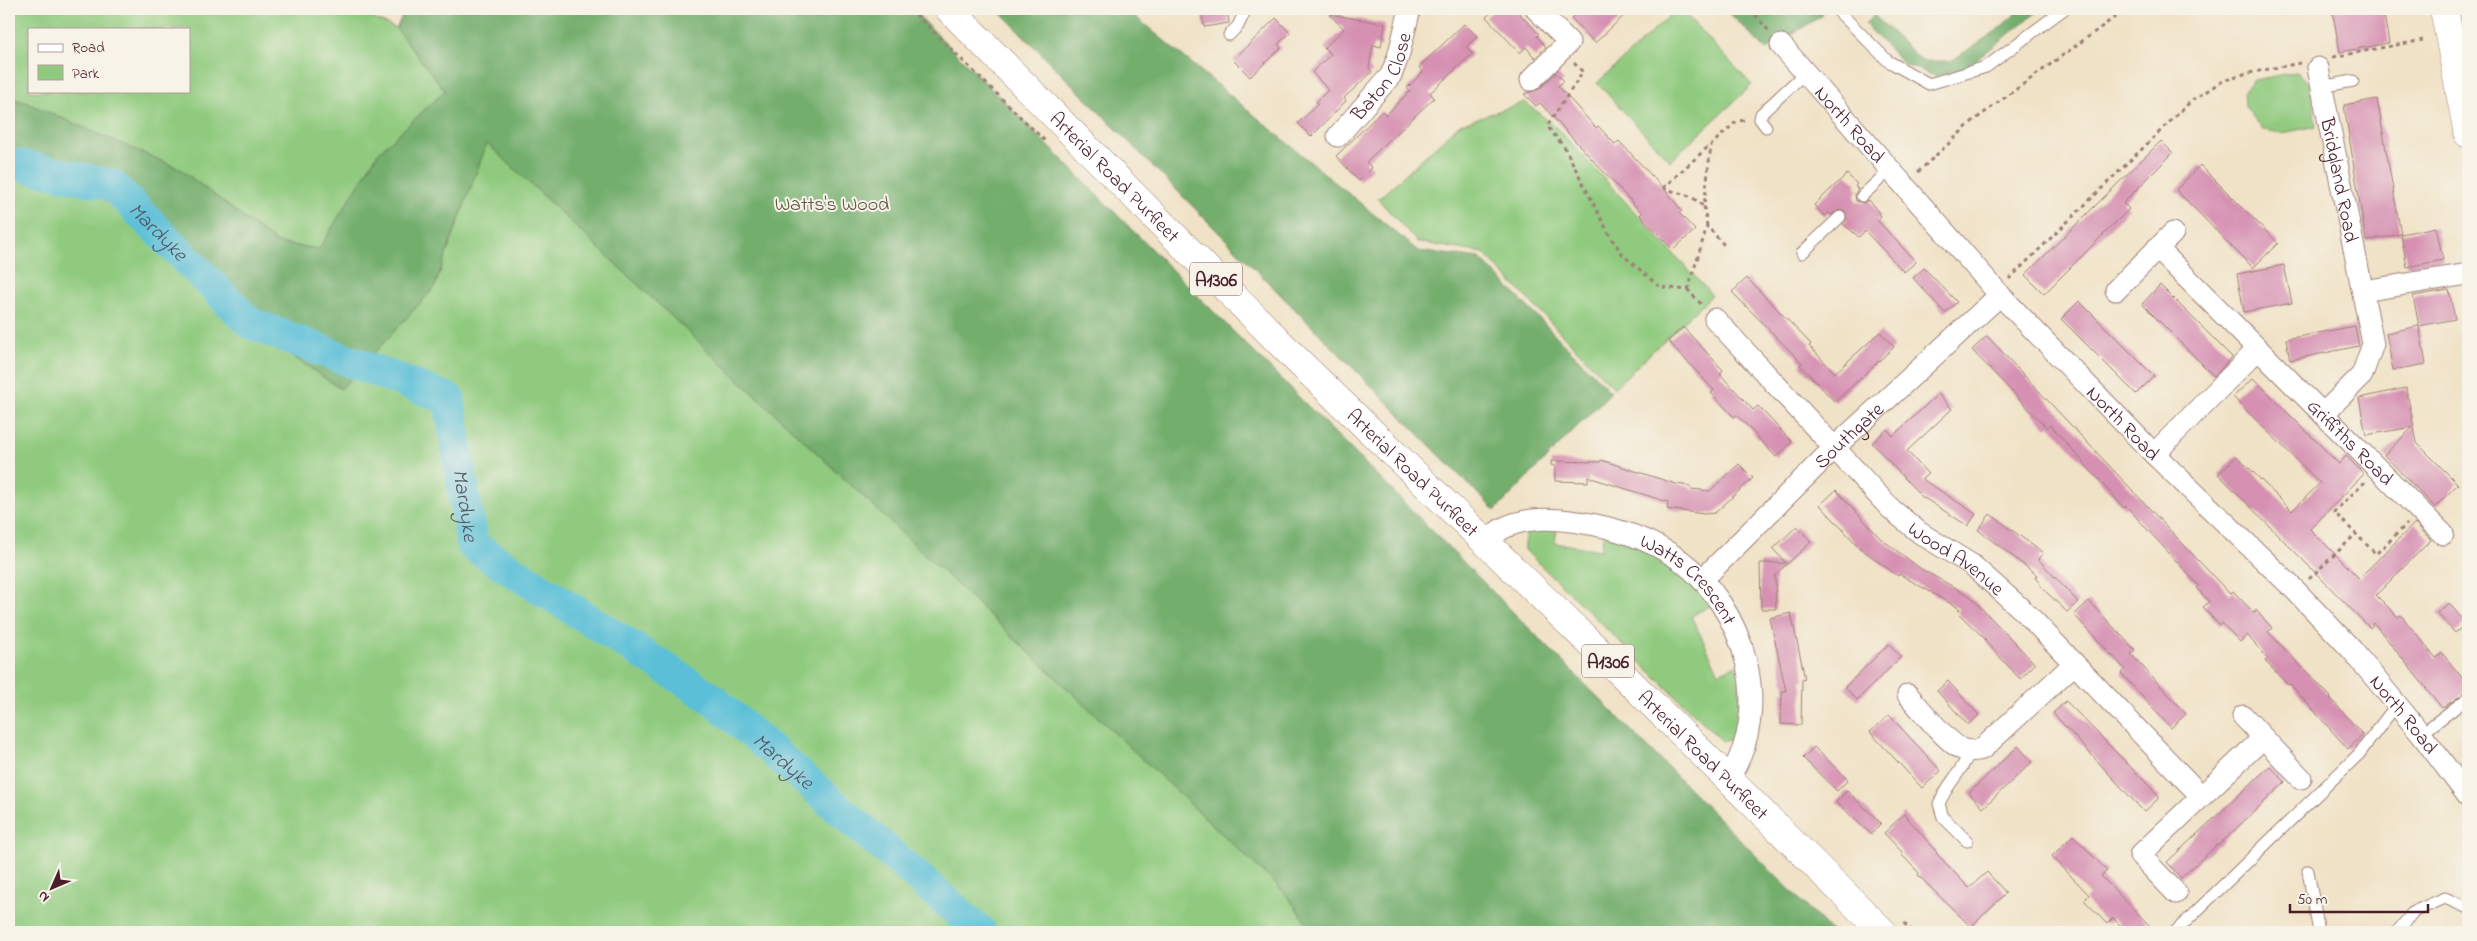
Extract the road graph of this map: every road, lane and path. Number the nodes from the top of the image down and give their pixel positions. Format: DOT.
graph roads {
  1 [pos="949,9"];
  2 [pos="1246,9"];
  3 [pos="1410,9"];
  4 [pos="1536,9"];
  5 [pos="1750,9"];
  6 [pos="1836,9"];
  7 [pos="2064,9"];
  8 [pos="2126,9"];
  9 [pos="2444,9"];
  10 [pos="1229,35"];
  11 [pos="2423,40"];
  12 [pos="1781,45"];
  13 [pos="1562,49"];
  14 [pos="2318,69"];
  15 [pos="1805,73"];
  16 [pos="1532,80"];
  17 [pos="2353,81"];
  18 [pos="1763,123"];
  19 [pos="2468,134"];
  20 [pos="1338,136"];
  21 [pos="1710,145"];
  22 [pos="1891,169"];
  23 [pos="1905,185"];
  24 [pos="1862,196"];
  25 [pos="1704,206"];
  26 [pos="1840,217"];
  27 [pos="1707,226"];
  28 [pos="2173,233"];
  29 [pos="1724,245"];
  30 [pos="2158,248"];
  31 [pos="1802,253"];
  32 [pos="2468,274"];
  33 [pos="1688,290"];
  34 [pos="2116,290"];
  35 [pos="2363,291"];
  36 [pos="1998,293"];
  37 [pos="1715,319"];
  38 [pos="2258,349"];
  39 [pos="2322,414"];
  40 [pos="1835,447"];
  41 [pos="2154,454"];
  42 [pos="2377,469"];
  43 [pos="2419,511"];
  44 [pos="2356,534"];
  45 [pos="2443,534"];
  46 [pos="1487,544"];
  47 [pos="1702,580"];
  48 [pos="2296,591"];
  49 [pos="2074,664"];
  50 [pos="1908,695"];
  51 [pos="2468,698"];
  52 [pos="2397,704"];
  53 [pos="2243,716"];
  54 [pos="2421,734"];
  55 [pos="2263,738"];
  56 [pos="1970,751"];
  57 [pos="2301,778"];
  58 [pos="1728,779"];
  59 [pos="2201,796"];
  60 [pos="2468,796"];
  61 [pos="1967,841"];
  62 [pos="2308,871"];
  63 [pos="2176,893"];
  64 [pos="2468,908"];
  65 [pos="1883,932"];
  66 [pos="2175,932"];
  67 [pos="2319,932"];
  68 [pos="2398,932"];
  1 -- 46 [label="main road, Arterial Road Purfleet / A1306"];
  2 -- 10 [label="lane"];
  3 -- 20 [label="street, Baton Close"];
  4 -- 13 [label="street"];
  5 -- 12 [label="path"];
  6 -- 7 [label="lane"];
  8 -- 23 [label="path"];
  9 -- 19 [label="main road"];
  11 -- 14 [label="path"];
  12 -- 15 [label="street, North Road"];
  13 -- 16 [label="street"];
  13 -- 33 [label="path"];
  14 -- 17 [label="lane"];
  14 -- 35 [label="street, Bridgland Road"];
  14 -- 36 [label="path"];
  15 -- 18 [label="lane"];
  15 -- 22 [label="street, North Road"];
  18 -- 21 [label="path"];
  21 -- 25 [label="path"];
  21 -- 25 [label="path"];
  22 -- 23 [label="street, North Road"];
  22 -- 24 [label="lane"];
  23 -- 36 [label="street, North Road"];
  25 -- 27 [label="path"];
  26 -- 31 [label="lane"];
  27 -- 29 [label="path"];
  27 -- 33 [label="path"];
  28 -- 30 [label="street"];
  30 -- 34 [label="street"];
  30 -- 38 [label="street, Griffiths Road"];
  32 -- 35 [label="street"];
  33 -- 37 [label="path"];
  35 -- 39 [label="street, Bridgland Road"];
  36 -- 40 [label="street, Southgate"];
  36 -- 41 [label="street, North Road"];
  37 -- 40 [label="street, Wood Avenue"];
  38 -- 39 [label="street, Griffiths Road"];
  38 -- 41 [label="street"];
  39 -- 42 [label="street, Griffiths Road"];
  40 -- 47 [label="street, Southgate"];
  40 -- 49 [label="street, Wood Avenue"];
  41 -- 48 [label="street, North Road"];
  42 -- 43 [label="street, Griffiths Road"];
  42 -- 44 [label="path"];
  43 -- 44 [label="path"];
  43 -- 45 [label="street, Griffiths Road"];
  44 -- 48 [label="path"];
  46 -- 47 [label="street, Watts Crescent"];
  46 -- 58 [label="main road, Arterial Road Purfleet / A1306"];
  47 -- 58 [label="street, Watts Crescent"];
  48 -- 52 [label="street, North Road"];
  49 -- 56 [label="street"];
  49 -- 59 [label="street, Wood Avenue"];
  50 -- 56 [label="street"];
  51 -- 54 [label="lane"];
  52 -- 54 [label="street, North Road"];
  52 -- 66 [label="lane"];
  53 -- 55 [label="street"];
  54 -- 60 [label="street, North Road"];
  55 -- 57 [label="street"];
  55 -- 59 [label="street"];
  56 -- 61 [label="lane"];
  58 -- 65 [label="main road, Arterial Road Purfleet / A1306"];
  59 -- 63 [label="street"];
  62 -- 67 [label="lane"];
  64 -- 68 [label="lane"];
}
